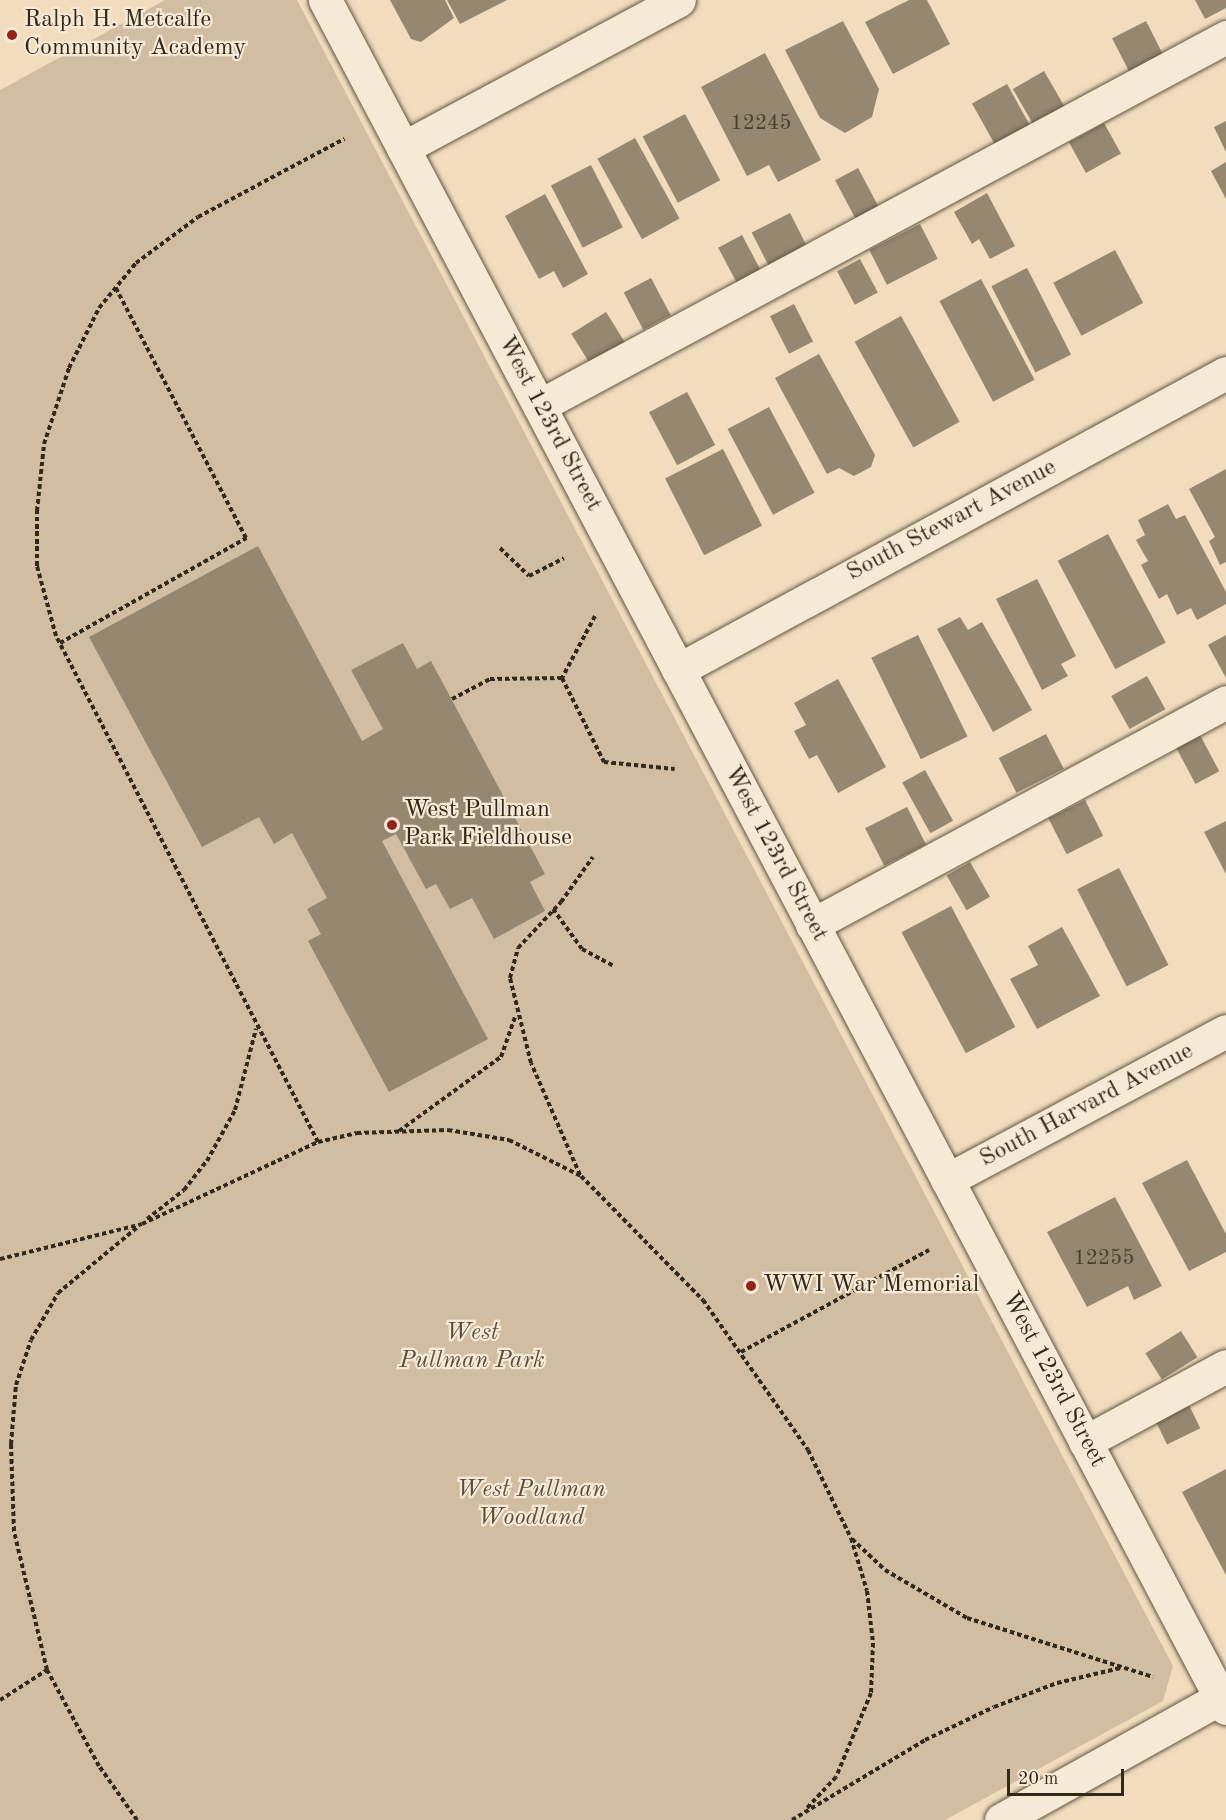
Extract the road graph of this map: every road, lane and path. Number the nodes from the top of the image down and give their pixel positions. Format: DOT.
graph roads {
  1 [pos="325,0"];
  2 [pos="679,0"];
  3 [pos="1226,37"];
  4 [pos="344,139"];
  5 [pos="403,148"];
  6 [pos="116,288"];
  7 [pos="1226,373"];
  8 [pos="539,406"];
  9 [pos="500,548"];
  10 [pos="564,558"];
  11 [pos="595,616"];
  12 [pos="60,644"];
  13 [pos="678,670"];
  14 [pos="562,678"];
  15 [pos="452,699"];
  16 [pos="1226,702"];
  17 [pos="675,769"];
  18 [pos="593,857"];
  19 [pos="553,909"];
  20 [pos="812,925"];
  21 [pos="614,966"];
  22 [pos="516,1015"];
  23 [pos="256,1028"];
  24 [pos="1226,1031"];
  25 [pos="398,1131"];
  26 [pos="318,1142"];
  27 [pos="580,1176"];
  28 [pos="947,1180"];
  29 [pos="142,1224"];
  30 [pos="929,1250"];
  31 [pos="0,1259"];
  32 [pos="741,1352"];
  33 [pos="1226,1366"];
  34 [pos="1085,1442"];
  35 [pos="851,1538"];
  36 [pos="1120,1668"];
  37 [pos="47,1670"];
  38 [pos="1153,1677"];
  39 [pos="0,1700"];
  40 [pos="1224,1701"];
  41 [pos="805,1810"];
  42 [pos="137,1820"];
  43 [pos="792,1820"];
  44 [pos="1001,1820"];
  1 -- 5 [label="street, West 123rd Street"];
  2 -- 5 [label="street"];
  3 -- 8 [label="street"];
  4 -- 6 [label="path"];
  5 -- 8 [label="street, West 123rd Street"];
  6 -- 12 [label="path"];
  6 -- 12 [label="path"];
  7 -- 13 [label="street, South Stewart Avenue"];
  8 -- 13 [label="street, West 123rd Street"];
  9 -- 10 [label="path"];
  11 -- 14 [label="path"];
  12 -- 23 [label="path"];
  13 -- 20 [label="street, West 123rd Street"];
  14 -- 15 [label="path"];
  14 -- 17 [label="path"];
  16 -- 20 [label="street"];
  18 -- 19 [label="path"];
  19 -- 21 [label="path"];
  19 -- 22 [label="path"];
  20 -- 28 [label="street, West 123rd Street"];
  22 -- 25 [label="path"];
  22 -- 27 [label="path"];
  23 -- 26 [label="path"];
  23 -- 29 [label="path"];
  24 -- 28 [label="street, South Harvard Avenue"];
  25 -- 26 [label="path"];
  25 -- 27 [label="path"];
  26 -- 29 [label="path"];
  27 -- 32 [label="path"];
  28 -- 34 [label="street, West 123rd Street"];
  29 -- 31 [label="path"];
  29 -- 37 [label="path"];
  30 -- 32 [label="path"];
  32 -- 35 [label="path"];
  33 -- 34 [label="street"];
  34 -- 40 [label="street, West 123rd Street"];
  35 -- 36 [label="path"];
  35 -- 41 [label="path"];
  36 -- 38 [label="path"];
  36 -- 41 [label="path"];
  37 -- 39 [label="path"];
  37 -- 42 [label="path"];
  40 -- 44 [label="street"];
  41 -- 43 [label="path"];
}
